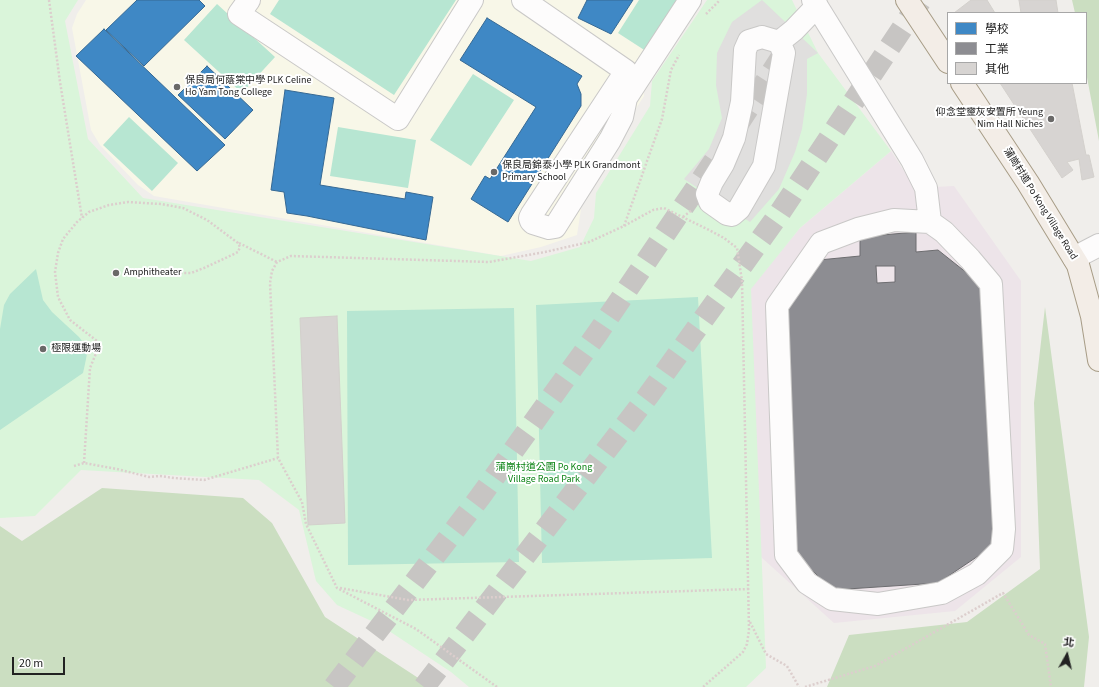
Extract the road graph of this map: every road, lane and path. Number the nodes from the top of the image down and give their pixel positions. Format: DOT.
graph roads {
  1 [pos="50,0"];
  2 [pos="249,0"];
  3 [pos="472,0"];
  4 [pos="523,0"];
  5 [pos="720,0"];
  6 [pos="907,0"];
  7 [pos="815,3"];
  8 [pos="698,8"];
  9 [pos="779,42"];
  10 [pos="681,53"];
  11 [pos="947,60"];
  12 [pos="963,84"];
  13 [pos="624,107"];
  14 [pos="599,112"];
  15 [pos="82,218"];
  16 [pos="930,222"];
  17 [pos="624,226"];
  18 [pos="238,243"];
  19 [pos="1099,245"];
  20 [pos="1074,258"];
  21 [pos="277,262"];
  22 [pos="170,273"];
  23 [pos="1099,360"];
  24 [pos="278,458"];
  25 [pos="84,463"];
  26 [pos="74,466"];
  27 [pos="337,588"];
  28 [pos="749,589"];
  29 [pos="749,619"];
  30 [pos="496,687"];
  31 [pos="703,687"];
  32 [pos="799,687"];
  33 [pos="805,687"];
  34 [pos="1051,687"];
  1 -- 15 [label="path"];
  2 -- 3 [label="lane"];
  4 -- 14 [label="lane"];
  5 -- 8 [label="path"];
  6 -- 11 [label="main road"];
  7 -- 9 [label="lane"];
  7 -- 16 [label="lane"];
  8 -- 13 [label="lane"];
  9 -- 9 [label="lane"];
  10 -- 17 [label="path"];
  12 -- 20 [label="main road, 蒲崗村道 Po Kong Village Road"];
  13 -- 14 [label="lane"];
  13 -- 14 [label="lane"];
  15 -- 18 [label="path"];
  15 -- 25 [label="path"];
  16 -- 16 [label="lane"];
  17 -- 21 [label="path"];
  17 -- 28 [label="path"];
  18 -- 21 [label="path"];
  18 -- 22 [label="path"];
  19 -- 20 [label="lane"];
  20 -- 23 [label="main road, 蒲崗村道 Po Kong Village Road"];
  21 -- 24 [label="path"];
  24 -- 25 [label="path"];
  24 -- 27 [label="path"];
  25 -- 26 [label="path"];
  27 -- 28 [label="path"];
  27 -- 30 [label="path"];
  28 -- 29 [label="path"];
  29 -- 31 [label="path"];
  29 -- 32 [label="path"];
  33 -- 34 [label="path"];
}
